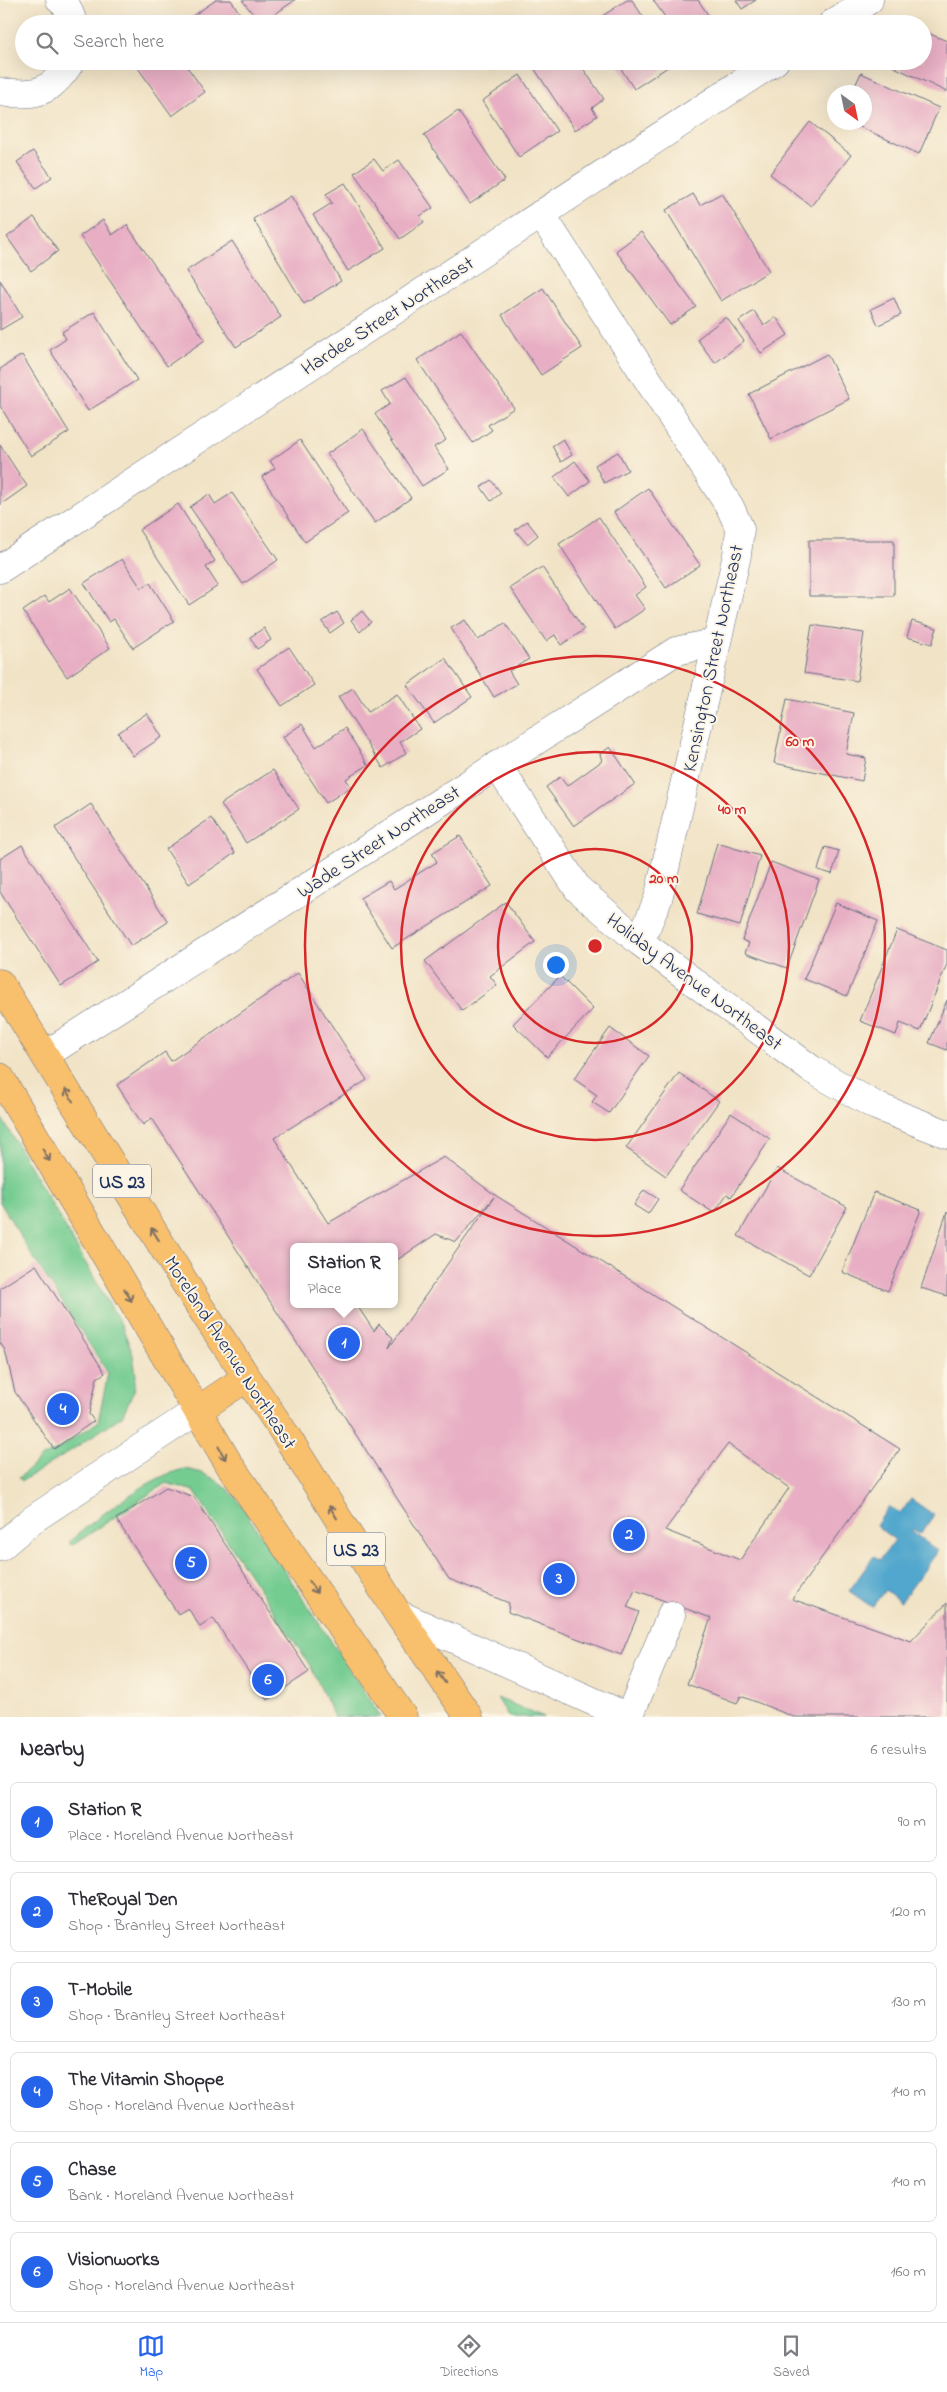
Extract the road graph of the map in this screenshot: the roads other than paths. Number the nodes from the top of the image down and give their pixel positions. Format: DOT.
graph roads {
  1 [pos="869,0"];
  2 [pos="846,15"];
  3 [pos="66,70"];
  4 [pos="761,70"];
  5 [pos="0,92"];
  6 [pos="541,214"];
  7 [pos="0,569"];
  8 [pos="717,642"];
  9 [pos="497,765"];
  10 [pos="640,942"];
  11 [pos="0,983"];
  12 [pos="45,1055"];
  13 [pos="0,1077"];
  14 [pos="947,1134"];
  15 [pos="246,1378"];
  16 [pos="198,1410"];
  17 [pos="0,1547"];
  18 [pos="398,1614"];
  19 [pos="670,1615"];
  20 [pos="403,1717"];
  21 [pos="469,1717"];
  22 [pos="628,1717"];
  1 -- 2 [label="street"];
  3 -- 5 [label="street"];
  4 -- 6 [label="street, Hardee Street Northeast"];
  6 -- 7 [label="street, Hardee Street Northeast"];
  6 -- 8 [label="street, Kensington Street Northeast"];
  8 -- 9 [label="street, Wade Street Northeast"];
  8 -- 10 [label="street, Kensington Street Northeast"];
  9 -- 10 [label="street, Holiday Avenue Northeast"];
  9 -- 12 [label="street, Wade Street Northeast"];
  10 -- 14 [label="street, Holiday Avenue Northeast"];
  11 -- 12 [label="highway, Moreland Avenue Northeast / US 23"];
  15 -- 12 [label="highway, Moreland Avenue Northeast / US 23, one-way"];
  13 -- 16 [label="highway, US 23, one-way"];
  15 -- 16 [label="highway"];
  18 -- 15 [label="highway, Moreland Avenue Northeast / US 23, one-way"];
  16 -- 17 [label="street"];
  16 -- 20 [label="highway, US 23, one-way"];
  21 -- 18 [label="highway, Moreland Avenue Northeast / US 23, one-way"];
  18 -- 22 [label="street"];
  19 -- 22 [label="street"];
}
